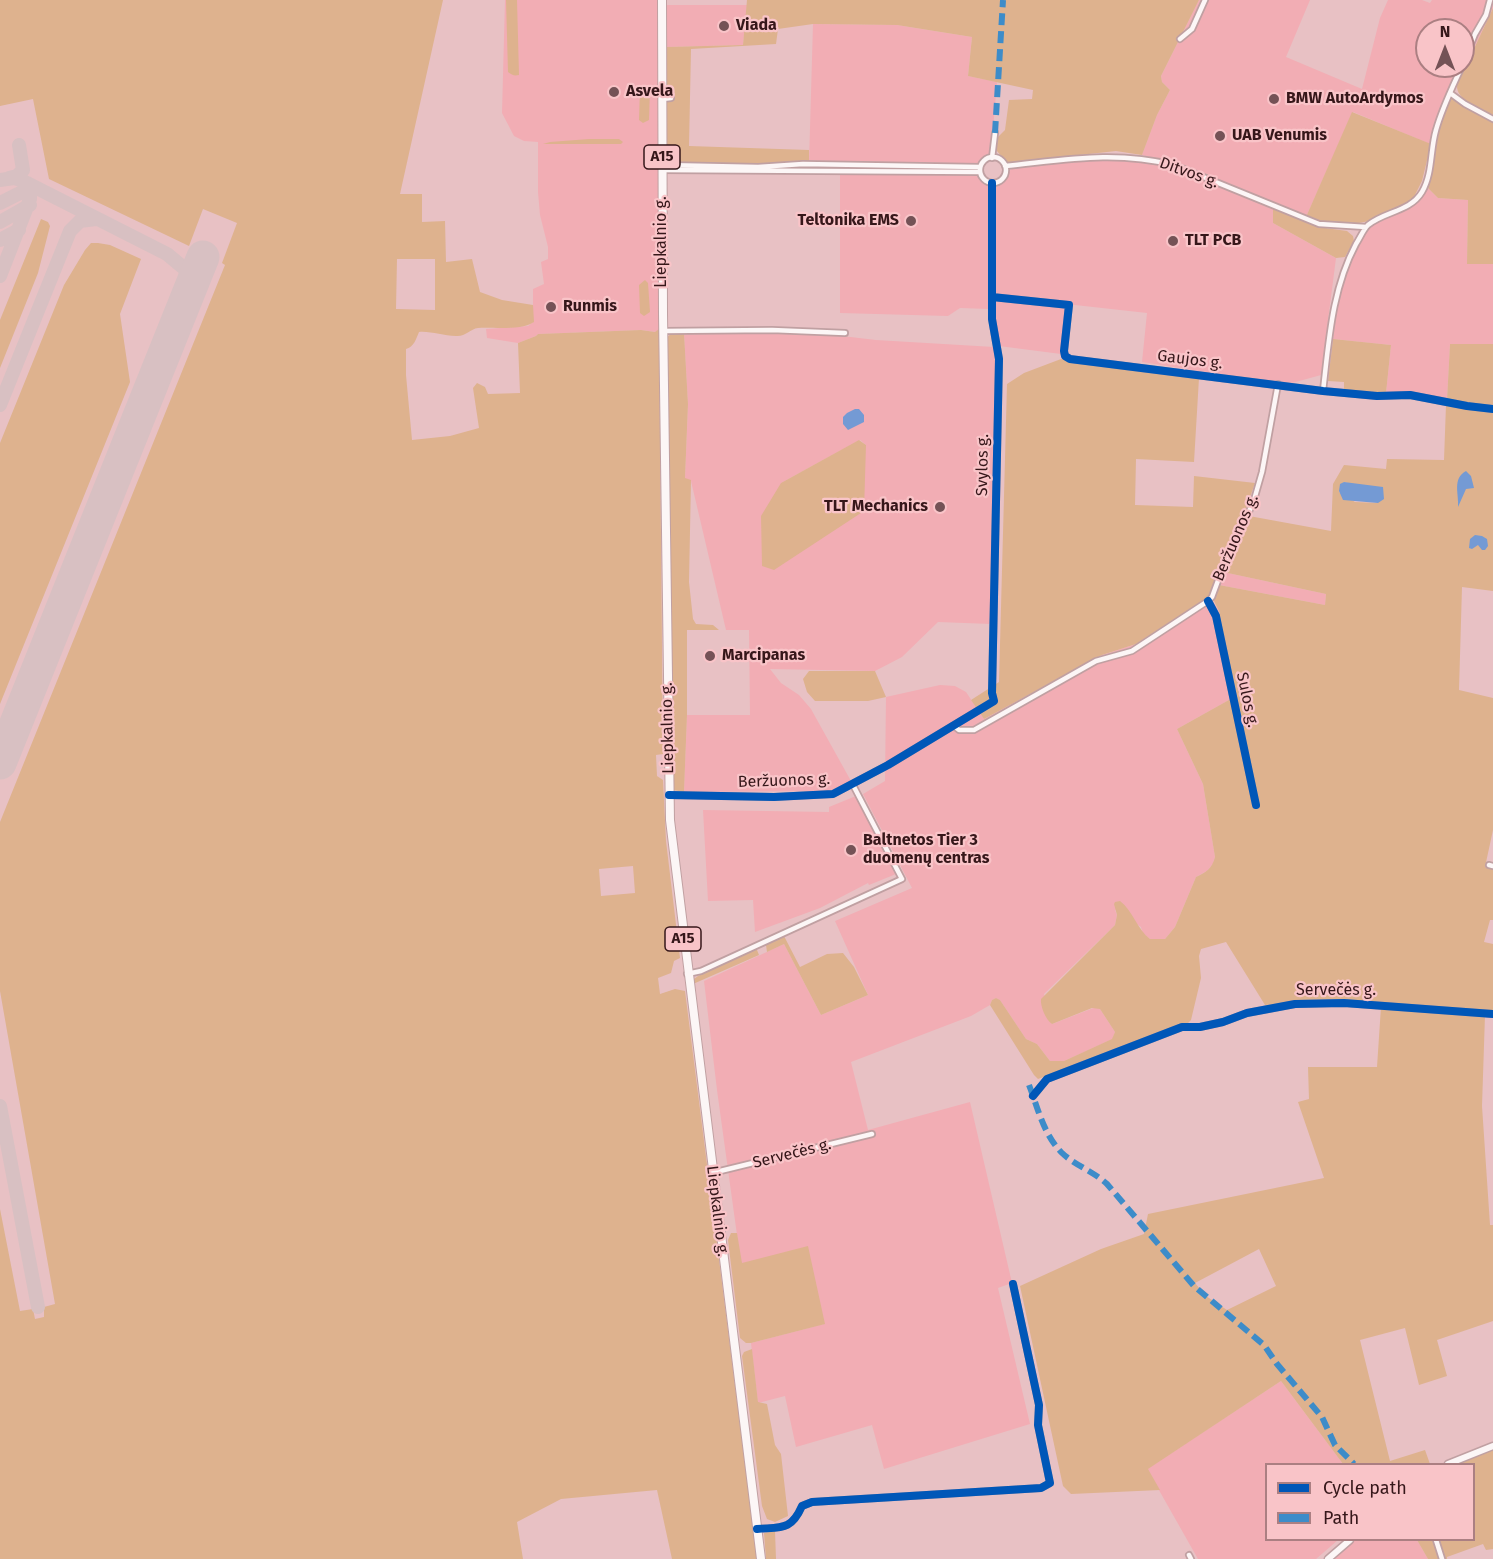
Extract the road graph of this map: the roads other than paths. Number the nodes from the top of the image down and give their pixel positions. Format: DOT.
graph roads {
  1 [pos="662,0"];
  2 [pos="1205,0"];
  3 [pos="1490,0"];
  4 [pos="1475,34"];
  5 [pos="1180,39"];
  6 [pos="1456,78"];
  7 [pos="1450,93"];
  8 [pos="671,98"];
  9 [pos="662,99"];
  10 [pos="1493,119"];
  11 [pos="996,133"];
  12 [pos="992,158"];
  13 [pos="1005,166"];
  14 [pos="662,168"];
  15 [pos="980,170"];
  16 [pos="992,183"];
  17 [pos="1366,227"];
  18 [pos="992,297"];
  19 [pos="663,331"];
  20 [pos="845,333"];
  21 [pos="1278,384"];
  22 [pos="1323,390"];
  23 [pos="1493,409"];
  24 [pos="1208,602"];
  25 [pos="954,726"];
  26 [pos="853,784"];
  27 [pos="669,795"];
  28 [pos="1256,805"];
  29 [pos="687,974"];
  30 [pos="1493,1014"];
  31 [pos="1033,1096"];
  32 [pos="872,1134"];
  33 [pos="712,1173"];
  34 [pos="1013,1284"];
  35 [pos="1493,1446"];
  36 [pos="1450,1463"];
  37 [pos="757,1529"];
  38 [pos="1348,1541"];
  39 [pos="1437,1541"];
  40 [pos="761,1559"];
  41 [pos="1328,1559"];
  42 [pos="1442,1559"];
  1 -- 9 [label="highway, Liepkalnio g. / A15"];
  2 -- 5 [label="street"];
  3 -- 4 [label="street"];
  6 -- 7 [label="street"];
  7 -- 10 [label="street"];
  7 -- 17 [label="street"];
  8 -- 9 [label="street"];
  9 -- 14 [label="highway, Liepkalnio g. / A15"];
  11 -- 12 [label="street"];
  12 -- 13 [label="street"];
  12 -- 15 [label="street"];
  13 -- 16 [label="street"];
  13 -- 17 [label="street, Ditvos g."];
  14 -- 15 [label="street"];
  14 -- 19 [label="highway, Liepkalnio g. / A15"];
  15 -- 16 [label="street"];
  16 -- 18 [label="street, Svylos g."];
  17 -- 22 [label="street"];
  18 -- 21 [label="street, Gaujos g."];
  18 -- 25 [label="street, Svylos g."];
  19 -- 20 [label="street"];
  19 -- 27 [label="highway, Liepkalnio g. / A15"];
  21 -- 22 [label="street, Gaujos g."];
  21 -- 24 [label="street, Beržuonos g."];
  22 -- 23 [label="street, Gaujos g."];
  24 -- 25 [label="street, Beržuonos g."];
  24 -- 28 [label="street, Sulos g."];
  25 -- 26 [label="street, Beržuonos g."];
  26 -- 27 [label="street, Beržuonos g."];
  26 -- 29 [label="street"];
  27 -- 29 [label="highway, Liepkalnio g. / A15"];
  29 -- 33 [label="highway, Liepkalnio g. / A15"];
  30 -- 31 [label="street, Servečės g."];
  32 -- 33 [label="street, Servečės g."];
  33 -- 37 [label="highway, Liepkalnio g. / A15"];
  34 -- 37 [label="street"];
  35 -- 36 [label="main road"];
  37 -- 40 [label="highway, Liepkalnio g. / A15"];
  38 -- 41 [label="main road"];
  39 -- 42 [label="street"];
}
